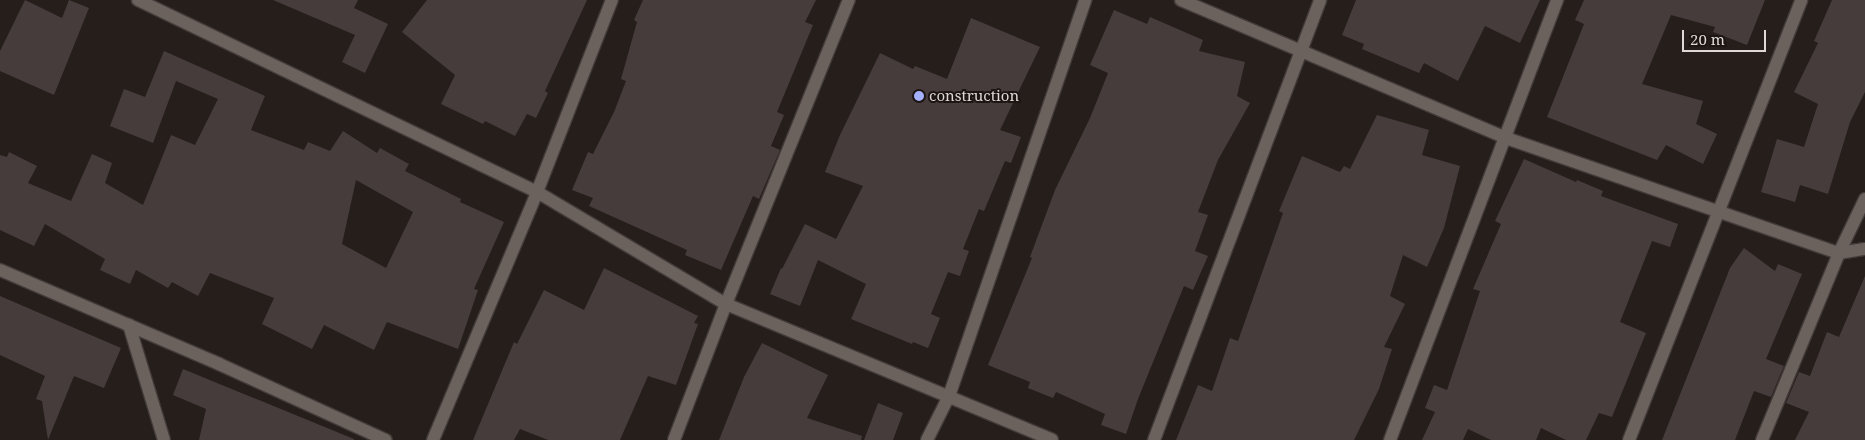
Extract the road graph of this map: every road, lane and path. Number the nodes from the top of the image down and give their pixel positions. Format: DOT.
graph roads {
  1 [pos="138,0"];
  2 [pos="612,0"];
  3 [pos="849,0"];
  4 [pos="1085,0"];
  5 [pos="1181,0"];
  6 [pos="1320,0"];
  7 [pos="1557,0"];
  8 [pos="1801,0"];
  9 [pos="1301,50"];
  10 [pos="1506,138"];
  11 [pos="537,192"];
  12 [pos="1865,199"];
  13 [pos="1717,211"];
  14 [pos="1865,249"];
  15 [pos="1839,252"];
  16 [pos="0,270"];
  17 [pos="726,304"];
  18 [pos="129,326"];
  19 [pos="949,396"];
  20 [pos="164,440"];
  21 [pos="386,440"];
  22 [pos="433,440"];
  23 [pos="674,440"];
  24 [pos="927,440"];
  25 [pos="1052,440"];
  26 [pos="1154,440"];
  27 [pos="1390,440"];
  28 [pos="1629,440"];
  29 [pos="1762,440"];
  1 -- 11 [label="street"];
  2 -- 11 [label="street"];
  3 -- 17 [label="street"];
  4 -- 19 [label="street"];
  5 -- 9 [label="street"];
  6 -- 9 [label="street"];
  7 -- 10 [label="street"];
  8 -- 13 [label="street"];
  9 -- 10 [label="street"];
  9 -- 26 [label="street"];
  10 -- 13 [label="street"];
  10 -- 27 [label="street"];
  11 -- 17 [label="street"];
  11 -- 22 [label="street"];
  12 -- 15 [label="street"];
  13 -- 15 [label="street"];
  13 -- 28 [label="street"];
  14 -- 15 [label="street"];
  15 -- 29 [label="street"];
  16 -- 18 [label="street"];
  17 -- 19 [label="street"];
  17 -- 23 [label="street"];
  18 -- 20 [label="street"];
  18 -- 21 [label="street"];
  19 -- 24 [label="street"];
  19 -- 25 [label="street"];
}
